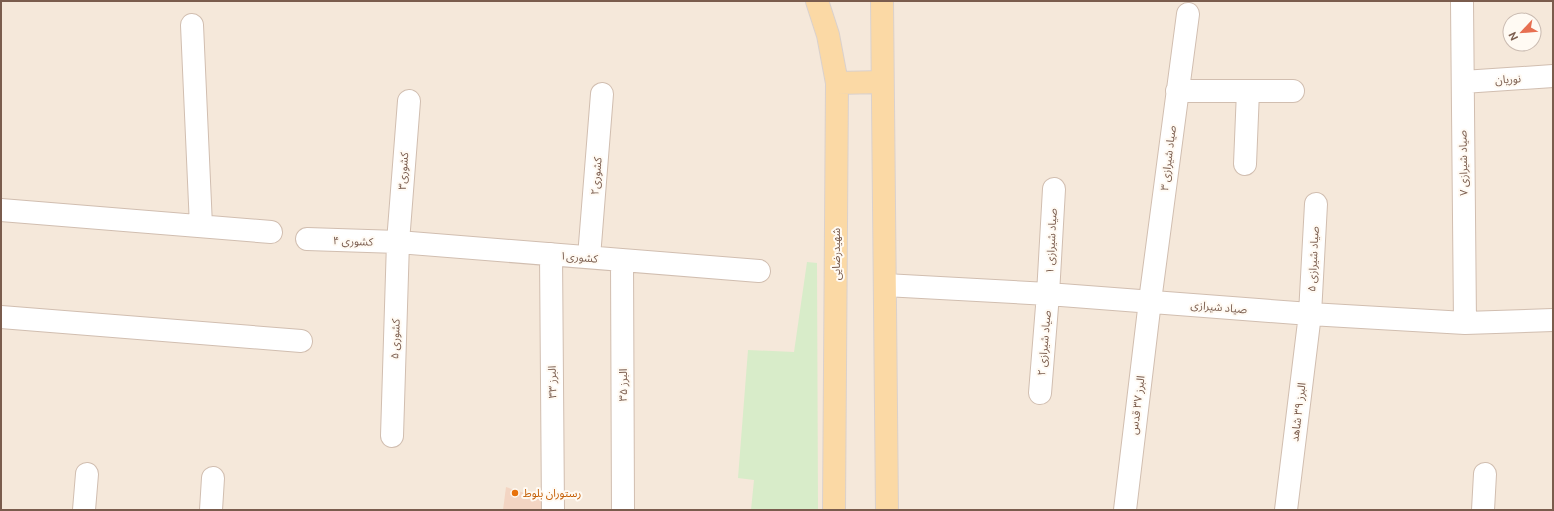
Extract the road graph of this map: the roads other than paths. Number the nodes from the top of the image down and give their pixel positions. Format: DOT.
graph roads {
  1 [pos="817,1"];
  2 [pos="882,1"];
  3 [pos="1462,4"];
  4 [pos="1188,14"];
  5 [pos="192,25"];
  6 [pos="1553,76"];
  7 [pos="882,82"];
  8 [pos="1463,82"];
  9 [pos="837,83"];
  10 [pos="1177,91"];
  11 [pos="1248,91"];
  12 [pos="1293,91"];
  13 [pos="602,94"];
  14 [pos="409,101"];
  15 [pos="1245,164"];
  16 [pos="1054,189"];
  17 [pos="1316,204"];
  18 [pos="1,210"];
  19 [pos="201,226"];
  20 [pos="271,232"];
  21 [pos="308,240"];
  22 [pos="398,242"];
  23 [pos="551,254"];
  24 [pos="589,257"];
  25 [pos="622,260"];
  26 [pos="759,271"];
  27 [pos="885,285"];
  28 [pos="1048,294"];
  29 [pos="1150,301"];
  30 [pos="1310,314"];
  31 [pos="1,317"];
  32 [pos="1553,320"];
  33 [pos="1465,323"];
  34 [pos="301,340"];
  35 [pos="1040,393"];
  36 [pos="392,436"];
  37 [pos="87,474"];
  38 [pos="1485,474"];
  39 [pos="213,478"];
  40 [pos="84,510"];
  41 [pos="211,510"];
  42 [pos="553,510"];
  43 [pos="623,510"];
  44 [pos="834,510"];
  45 [pos="887,510"];
  46 [pos="1125,510"];
  47 [pos="1286,510"];
  48 [pos="1483,510"];
  1 -- 9 [label="main road, شهیدرضایی"];
  2 -- 7 [label="main road"];
  3 -- 8 [label="street, صیاد شیرازی ۷"];
  4 -- 10 [label="street, صیاد شیرازی ۳"];
  5 -- 19 [label="street"];
  6 -- 8 [label="street, نوریان"];
  7 -- 9 [label="main road"];
  7 -- 27 [label="main road"];
  8 -- 33 [label="street, صیاد شیرازی ۷"];
  9 -- 44 [label="main road, شهیدرضایی"];
  10 -- 11 [label="street"];
  10 -- 29 [label="street, صیاد شیرازی ۳"];
  11 -- 12 [label="street"];
  11 -- 15 [label="street"];
  13 -- 24 [label="street, کشوری۲"];
  14 -- 22 [label="street, کشوری۳"];
  16 -- 28 [label="street, صیاد شیرازی ۱"];
  17 -- 30 [label="street, صیاد شیرازی ۵"];
  18 -- 19 [label="street"];
  19 -- 20 [label="street"];
  21 -- 22 [label="street, کشوری ۴"];
  22 -- 23 [label="street, کشوری۱"];
  22 -- 36 [label="street, کشوری ۵"];
  23 -- 24 [label="street, کشوری۱"];
  23 -- 42 [label="street, البرز ۳۳"];
  24 -- 25 [label="street, کشوری۱"];
  25 -- 26 [label="street, کشوری۱"];
  25 -- 43 [label="street, البرز ۳۵"];
  27 -- 28 [label="street, صیاد شیرازی"];
  27 -- 45 [label="main road"];
  28 -- 29 [label="street, صیاد شیرازی"];
  28 -- 35 [label="street, صیاد شیرازی ۲"];
  29 -- 30 [label="street, صیاد شیرازی"];
  29 -- 46 [label="street, البرز ۳۷ قدس"];
  30 -- 33 [label="street, صیاد شیرازی"];
  30 -- 47 [label="street, البرز ۳۹ شاهد"];
  31 -- 34 [label="street"];
  32 -- 33 [label="street, صیاد شیرازی"];
  37 -- 40 [label="street"];
  38 -- 48 [label="street"];
  39 -- 41 [label="street"];
}
